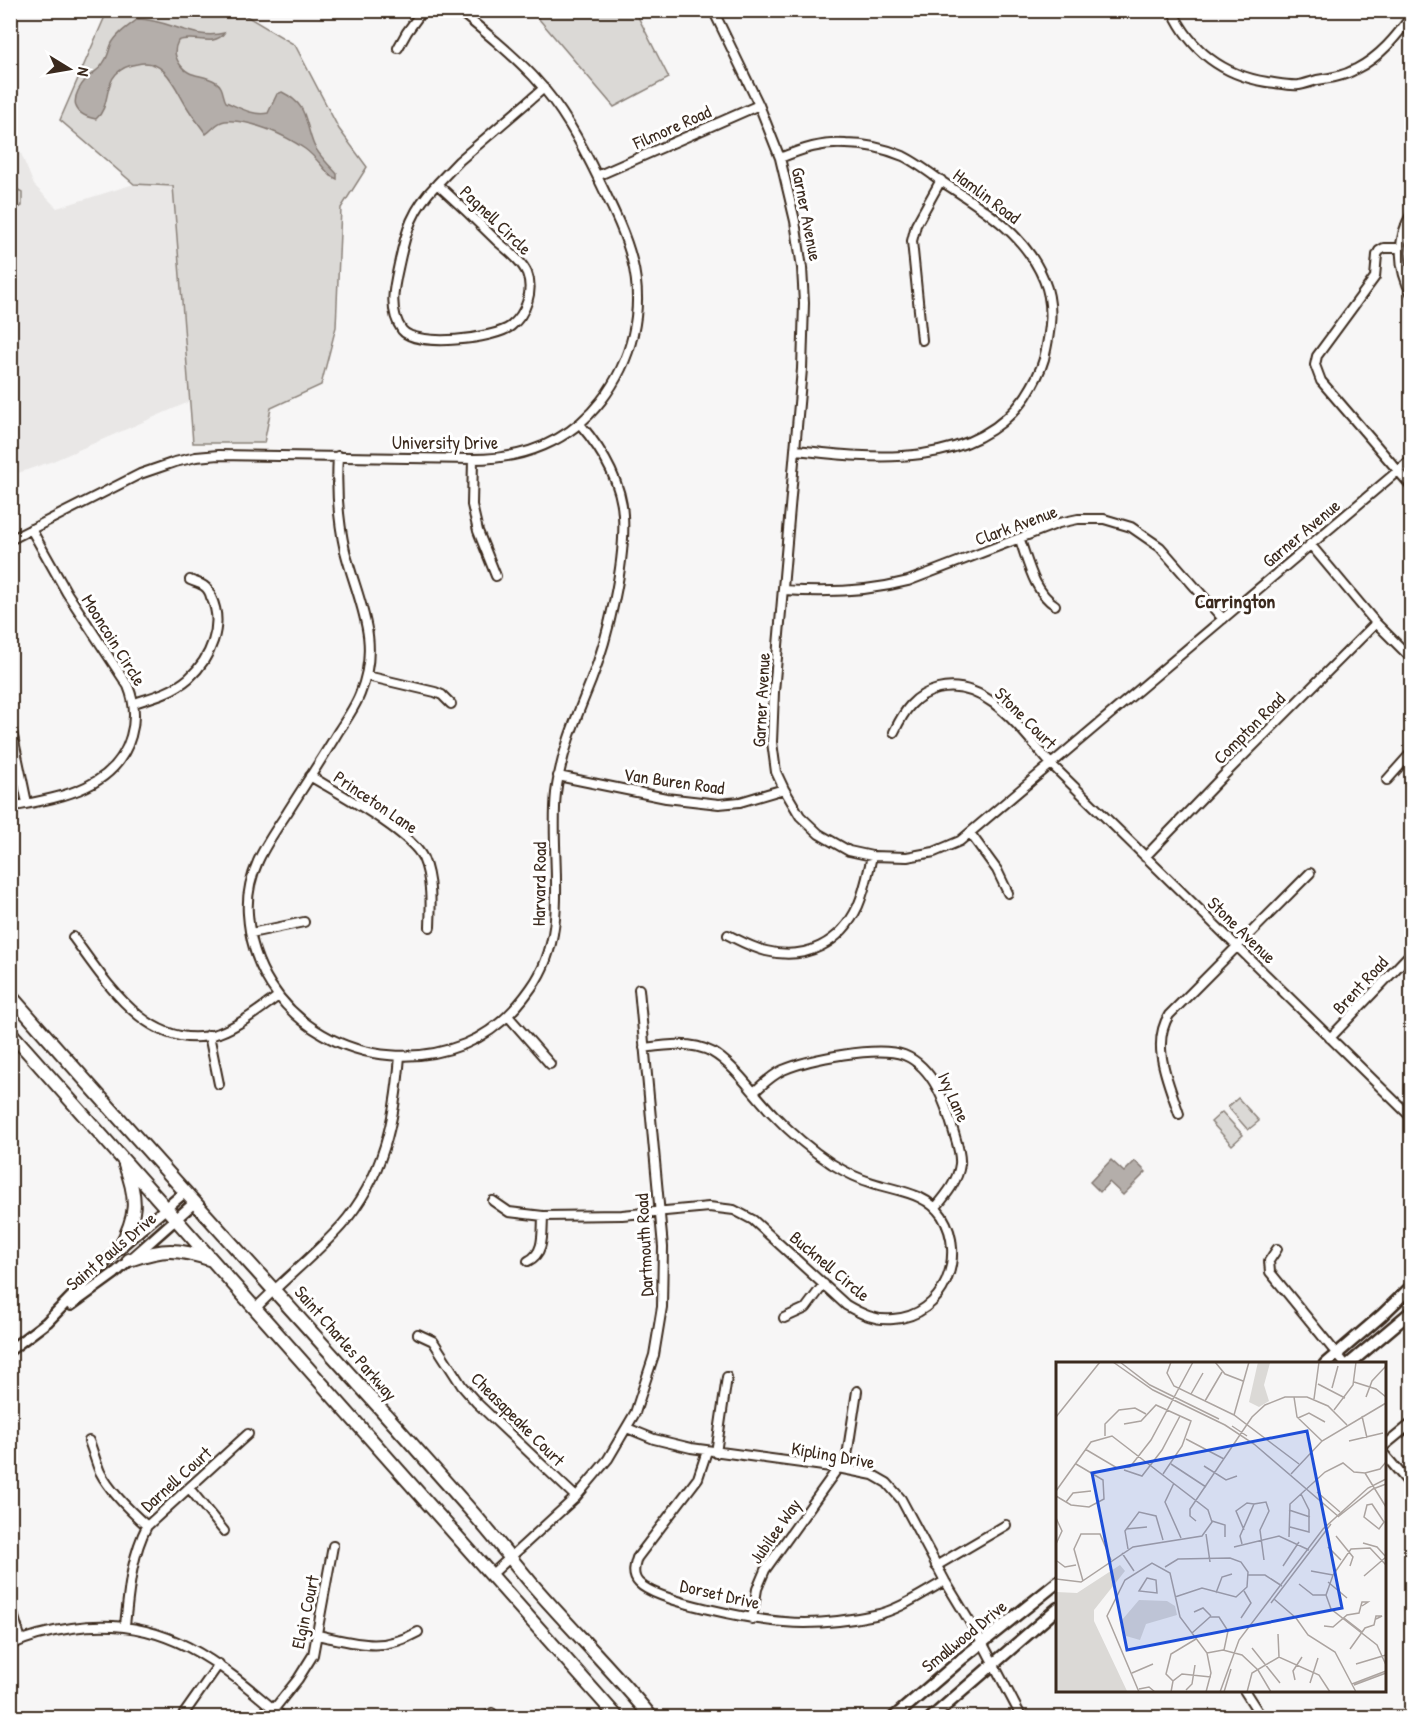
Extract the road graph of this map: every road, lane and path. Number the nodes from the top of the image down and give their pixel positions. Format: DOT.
graph roads {
  1 [pos="423,10"];
  2 [pos="458,10"];
  3 [pos="1172,10"];
  4 [pos="717,13"];
  5 [pos="1412,15"];
  6 [pos="398,48"];
  7 [pos="544,88"];
  8 [pos="759,105"];
  9 [pos="780,158"];
  10 [pos="597,176"];
  11 [pos="941,180"];
  12 [pos="437,184"];
  13 [pos="1412,213"];
  14 [pos="1400,248"];
  15 [pos="1412,295"];
  16 [pos="922,340"];
  17 [pos="580,423"];
  18 [pos="796,450"];
  19 [pos="338,456"];
  20 [pos="472,459"];
  21 [pos="1412,459"];
  22 [pos="1397,471"];
  23 [pos="1412,488"];
  24 [pos="31,529"];
  25 [pos="10,540"];
  26 [pos="1020,540"];
  27 [pos="1310,544"];
  28 [pos="496,576"];
  29 [pos="190,580"];
  30 [pos="784,590"];
  31 [pos="1055,605"];
  32 [pos="1223,619"];
  33 [pos="1376,623"];
  34 [pos="1412,659"];
  35 [pos="367,676"];
  36 [pos="134,703"];
  37 [pos="451,704"];
  38 [pos="10,722"];
  39 [pos="894,732"];
  40 [pos="1412,752"];
  41 [pos="1051,764"];
  42 [pos="310,776"];
  43 [pos="558,776"];
  44 [pos="1387,780"];
  45 [pos="784,789"];
  46 [pos="27,803"];
  47 [pos="10,807"];
  48 [pos="970,833"];
  49 [pos="872,856"];
  50 [pos="1145,857"];
  51 [pos="1310,873"];
  52 [pos="1008,893"];
  53 [pos="304,922"];
  54 [pos="430,927"];
  55 [pos="251,933"];
  56 [pos="728,935"];
  57 [pos="73,937"];
  58 [pos="1237,946"];
  59 [pos="1412,952"];
  60 [pos="639,989"];
  61 [pos="10,995"];
  62 [pos="277,997"];
  63 [pos="508,1016"];
  64 [pos="10,1032"];
  65 [pos="209,1035"];
  66 [pos="1330,1038"];
  67 [pos="645,1048"];
  68 [pos="400,1056"];
  69 [pos="550,1064"];
  70 [pos="219,1084"];
  71 [pos="754,1092"];
  72 [pos="1179,1114"];
  73 [pos="1412,1118"];
  74 [pos="122,1158"];
  75 [pos="185,1192"];
  76 [pos="493,1201"];
  77 [pos="194,1203"];
  78 [pos="166,1207"];
  79 [pos="936,1208"];
  80 [pos="659,1212"];
  81 [pos="543,1216"];
  82 [pos="176,1219"];
  83 [pos="120,1247"];
  84 [pos="1277,1249"];
  85 [pos="129,1260"];
  86 [pos="213,1260"];
  87 [pos="528,1262"];
  88 [pos="824,1284"];
  89 [pos="1412,1286"];
  90 [pos="274,1289"];
  91 [pos="255,1309"];
  92 [pos="1412,1311"];
  93 [pos="784,1318"];
  94 [pos="47,1322"];
  95 [pos="418,1334"];
  96 [pos="10,1350"];
  97 [pos="1337,1353"];
  98 [pos="1327,1362"];
  99 [pos="1345,1362"];
  100 [pos="1349,1362"];
  101 [pos="727,1377"];
  102 [pos="857,1391"];
  103 [pos="1412,1423"];
  104 [pos="627,1428"];
  105 [pos="248,1434"];
  106 [pos="89,1441"];
  107 [pos="1386,1444"];
  108 [pos="711,1452"];
  109 [pos="1386,1456"];
  110 [pos="842,1468"];
  111 [pos="1412,1487"];
  112 [pos="189,1488"];
  113 [pos="576,1497"];
  114 [pos="1006,1525"];
  115 [pos="147,1526"];
  116 [pos="224,1531"];
  117 [pos="333,1545"];
  118 [pos="510,1557"];
  119 [pos="936,1566"];
  120 [pos="491,1575"];
  121 [pos="945,1581"];
  122 [pos="1056,1584"];
  123 [pos="10,1604"];
  124 [pos="1056,1610"];
  125 [pos="752,1619"];
  126 [pos="125,1625"];
  127 [pos="418,1632"];
  128 [pos="317,1635"];
  129 [pos="21,1640"];
  130 [pos="982,1642"];
  131 [pos="10,1647"];
  132 [pos="993,1663"];
  133 [pos="219,1664"];
  134 [pos="1245,1692"];
  135 [pos="274,1709"];
  136 [pos="492,1713"];
  137 [pos="181,1718"];
  138 [pos="284,1718"];
  139 [pos="484,1718"];
  140 [pos="618,1718"];
  141 [pos="652,1718"];
  142 [pos="893,1718"];
  143 [pos="931,1718"];
  144 [pos="1022,1718"];
  145 [pos="1262,1718"];
  1 -- 6 [label="street"];
  2 -- 7 [label="street, University Drive"];
  3 -- 5 [label="street"];
  4 -- 8 [label="street, Garner Avenue"];
  7 -- 10 [label="street, University Drive"];
  7 -- 12 [label="street, Pagnell Circle"];
  8 -- 9 [label="street, Garner Avenue"];
  8 -- 10 [label="street, Filmore Road"];
  9 -- 11 [label="street, Hamlin Road"];
  9 -- 18 [label="street, Garner Avenue"];
  10 -- 17 [label="street, University Drive"];
  11 -- 16 [label="street"];
  11 -- 18 [label="street, Hamlin Road"];
  12 -- 12 [label="street, Pagnell Circle"];
  13 -- 14 [label="street"];
  14 -- 15 [label="street"];
  14 -- 22 [label="street"];
  17 -- 20 [label="street, University Drive"];
  17 -- 43 [label="street, Harvard Road"];
  18 -- 30 [label="street, Garner Avenue"];
  19 -- 20 [label="street, University Drive"];
  19 -- 24 [label="street, University Drive"];
  19 -- 35 [label="street, Harvard Road"];
  20 -- 28 [label="street"];
  21 -- 22 [label="street, Garner Avenue"];
  22 -- 23 [label="street"];
  22 -- 27 [label="street, Garner Avenue"];
  24 -- 25 [label="street, University Drive"];
  24 -- 36 [label="street, Mooncoin Circle"];
  26 -- 30 [label="street, Clark Avenue"];
  26 -- 31 [label="street"];
  26 -- 32 [label="street, Clark Avenue"];
  27 -- 32 [label="street, Garner Avenue"];
  27 -- 33 [label="street"];
  29 -- 36 [label="street"];
  30 -- 45 [label="street, Garner Avenue"];
  32 -- 41 [label="street, Garner Avenue"];
  33 -- 34 [label="street"];
  33 -- 50 [label="street, Compton Road"];
  35 -- 37 [label="street"];
  35 -- 42 [label="street, Harvard Road"];
  36 -- 46 [label="street, Mooncoin Circle"];
  38 -- 46 [label="street"];
  39 -- 41 [label="street, Stone Court"];
  40 -- 44 [label="street"];
  41 -- 48 [label="street, Garner Avenue"];
  41 -- 50 [label="street, Stone Avenue"];
  42 -- 54 [label="street, Princeton Lane"];
  42 -- 55 [label="street, Harvard Road"];
  43 -- 45 [label="street, Van Buren Road"];
  43 -- 63 [label="street, Harvard Road"];
  45 -- 49 [label="street, Garner Avenue"];
  46 -- 47 [label="street, Mooncoin Circle"];
  48 -- 49 [label="street, Garner Avenue"];
  48 -- 52 [label="street"];
  49 -- 56 [label="street"];
  50 -- 58 [label="street, Stone Avenue"];
  51 -- 58 [label="street"];
  53 -- 55 [label="street"];
  55 -- 62 [label="street, Harvard Road"];
  57 -- 65 [label="street"];
  58 -- 66 [label="street, Stone Avenue"];
  58 -- 72 [label="street"];
  59 -- 66 [label="street, Brent Road"];
  60 -- 67 [label="street, Dartmouth Road"];
  61 -- 75 [label="main road, Saint Charles Parkway"];
  62 -- 65 [label="street"];
  62 -- 68 [label="street, Harvard Road"];
  63 -- 68 [label="street, Harvard Road"];
  63 -- 69 [label="street"];
  64 -- 74 [label="main road"];
  65 -- 70 [label="street"];
  66 -- 73 [label="street, Stone Avenue"];
  67 -- 71 [label="street"];
  67 -- 80 [label="street, Dartmouth Road"];
  68 -- 90 [label="street"];
  71 -- 79 [label="street"];
  71 -- 79 [label="street, Ivy Lane"];
  74 -- 78 [label="main road"];
  74 -- 83 [label="main road"];
  75 -- 77 [label="main road, Saint Charles Parkway"];
  75 -- 78 [label="street, Saint Pauls Drive"];
  76 -- 81 [label="street, Bucknell Circle"];
  77 -- 82 [label="street, Saint Pauls Drive"];
  77 -- 90 [label="main road, Saint Charles Parkway"];
  78 -- 82 [label="main road"];
  78 -- 83 [label="street, Saint Pauls Drive"];
  79 -- 88 [label="street, Bucknell Circle"];
  80 -- 81 [label="street, Bucknell Circle"];
  80 -- 88 [label="street, Bucknell Circle"];
  80 -- 104 [label="street, Dartmouth Road"];
  81 -- 87 [label="street"];
  82 -- 85 [label="street, Saint Pauls Drive"];
  82 -- 86 [label="main road"];
  83 -- 94 [label="street, Saint Pauls Drive"];
  84 -- 97 [label="street"];
  85 -- 86 [label="main road"];
  85 -- 94 [label="street, Saint Pauls Drive"];
  86 -- 91 [label="main road"];
  88 -- 93 [label="street"];
  89 -- 97 [label="main road"];
  90 -- 91 [label="street"];
  90 -- 118 [label="main road, Saint Charles Parkway"];
  91 -- 120 [label="main road"];
  92 -- 100 [label="main road"];
  94 -- 96 [label="street, Saint Pauls Drive"];
  95 -- 113 [label="street, Cheasapeake Court"];
  97 -- 98 [label="main road"];
  97 -- 99 [label="street"];
  101 -- 108 [label="street"];
  102 -- 110 [label="street"];
  103 -- 107 [label="street"];
  104 -- 108 [label="street, Kipling Drive"];
  104 -- 113 [label="street, Dartmouth Road"];
  105 -- 112 [label="street, Darnell Court"];
  106 -- 115 [label="street"];
  108 -- 110 [label="street, Kipling Drive"];
  108 -- 125 [label="street, Dorset Drive"];
  109 -- 111 [label="street"];
  110 -- 119 [label="street, Kipling Drive"];
  110 -- 125 [label="street, Jubilee Way"];
  112 -- 115 [label="street, Darnell Court"];
  112 -- 116 [label="street"];
  113 -- 118 [label="street, Dartmouth Road"];
  114 -- 119 [label="street"];
  115 -- 126 [label="street, Darnell Court"];
  117 -- 128 [label="street, Elgin Court"];
  118 -- 120 [label="street, Dartmouth Road"];
  118 -- 141 [label="main road, Saint Charles Parkway"];
  119 -- 121 [label="street, Kipling Drive"];
  120 -- 140 [label="main road"];
  121 -- 125 [label="street, Dorset Drive"];
  121 -- 130 [label="street, Kipling Drive"];
  122 -- 130 [label="main road, Smallwood Drive"];
  123 -- 129 [label="street"];
  124 -- 132 [label="main road"];
  126 -- 129 [label="street"];
  126 -- 133 [label="street"];
  127 -- 128 [label="street"];
  128 -- 135 [label="street, Elgin Court"];
  129 -- 131 [label="street"];
  130 -- 132 [label="street, Kipling Drive"];
  130 -- 142 [label="main road, Smallwood Drive"];
  132 -- 143 [label="main road"];
  132 -- 144 [label="street, Kipling Drive"];
  133 -- 135 [label="street"];
  133 -- 137 [label="street"];
  134 -- 145 [label="street"];
  135 -- 138 [label="street"];
  136 -- 139 [label="street"];
}
